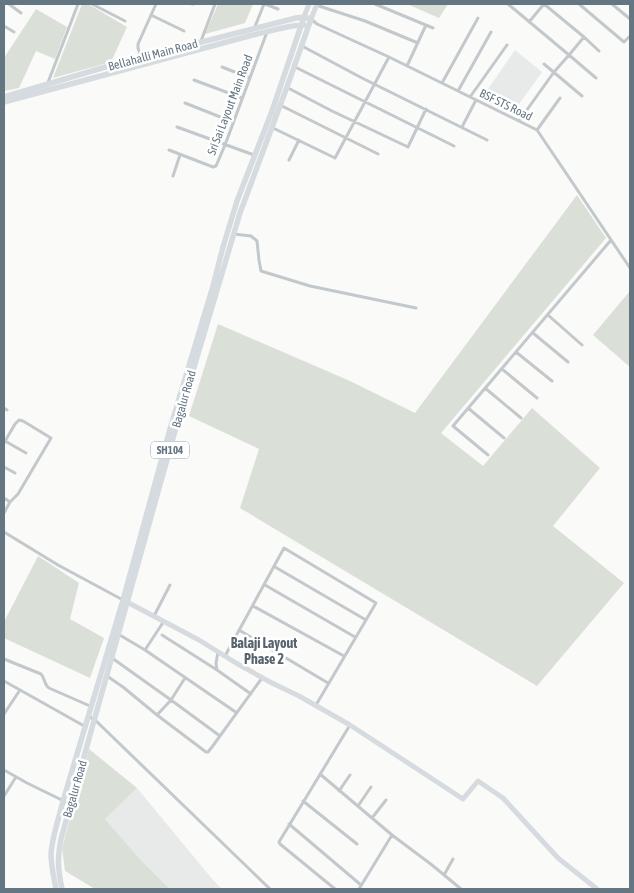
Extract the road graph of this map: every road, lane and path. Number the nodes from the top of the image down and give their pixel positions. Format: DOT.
graph roads {
  1 [pos="9,4"];
  2 [pos="78,4"];
  3 [pos="92,4"];
  4 [pos="156,4"];
  5 [pos="215,4"];
  6 [pos="264,4"];
  7 [pos="309,4"];
  8 [pos="316,4"];
  9 [pos="374,4"];
  10 [pos="508,4"];
  11 [pos="579,4"];
  12 [pos="612,4"];
  13 [pos="278,9"];
  14 [pos="21,13"];
  15 [pos="150,15"];
  16 [pos="304,17"];
  17 [pos="478,18"];
  18 [pos="311,19"];
  19 [pos="630,19"];
  20 [pos="124,22"];
  21 [pos="529,22"];
  22 [pos="302,24"];
  23 [pos="317,24"];
  24 [pos="426,25"];
  25 [pos="4,26"];
  26 [pos="309,27"];
  27 [pos="254,28"];
  28 [pos="433,28"];
  29 [pos="184,31"];
  30 [pos="14,32"];
  31 [pos="267,32"];
  32 [pos="491,32"];
  33 [pos="584,37"];
  34 [pos="629,37"];
  35 [pos="201,42"];
  36 [pos="418,43"];
  37 [pos="507,45"];
  38 [pos="302,46"];
  39 [pos="599,51"];
  40 [pos="569,55"];
  41 [pos="389,57"];
  42 [pos="141,58"];
  43 [pos="544,64"];
  44 [pos="295,66"];
  45 [pos="408,66"];
  46 [pos="222,67"];
  47 [pos="554,72"];
  48 [pos="250,78"];
  49 [pos="596,78"];
  50 [pos="194,80"];
  51 [pos="442,83"];
  52 [pos="48,84"];
  53 [pos="374,84"];
  54 [pos="287,87"];
  55 [pos="45,91"];
  56 [pos="458,91"];
  57 [pos="582,96"];
  58 [pos="4,97"];
  59 [pos="470,97"];
  60 [pos="242,98"];
  61 [pos="560,98"];
  62 [pos="476,100"];
  63 [pos="4,102"];
  64 [pos="365,102"];
  65 [pos="185,103"];
  66 [pos="280,105"];
  67 [pos="426,109"];
  68 [pos="519,121"];
  69 [pos="233,122"];
  70 [pos="354,122"];
  71 [pos="177,127"];
  72 [pos="462,127"];
  73 [pos="272,128"];
  74 [pos="417,128"];
  75 [pos="537,130"];
  76 [pos="346,138"];
  77 [pos="298,140"];
  78 [pos="487,140"];
  79 [pos="225,145"];
  80 [pos="454,146"];
  81 [pos="169,150"];
  82 [pos="378,154"];
  83 [pos="180,155"];
  84 [pos="255,156"];
  85 [pos="289,160"];
  86 [pos="173,176"];
  87 [pos="233,234"];
  88 [pos="611,240"];
  89 [pos="630,268"];
  90 [pos="416,308"];
  91 [pos="548,315"];
  92 [pos="533,332"];
  93 [pos="582,345"];
  94 [pos="516,352"];
  95 [pos="568,362"];
  96 [pos="502,368"];
  97 [pos="552,381"];
  98 [pos="485,388"];
  99 [pos="537,398"];
  100 [pos="468,408"];
  101 [pos="521,418"];
  102 [pos="172,430"];
  103 [pos="504,438"];
  104 [pos="5,442"];
  105 [pos="26,453"];
  106 [pos="488,456"];
  107 [pos="4,467"];
  108 [pos="15,473"];
  109 [pos="4,498"];
  110 [pos="10,502"];
  111 [pos="4,513"];
  112 [pos="4,532"];
  113 [pos="275,567"];
  114 [pos="264,584"];
  115 [pos="170,585"];
  116 [pos="125,601"];
  117 [pos="253,606"];
  118 [pos="154,616"];
  119 [pos="366,620"];
  120 [pos="164,621"];
  121 [pos="239,630"];
  122 [pos="117,634"];
  123 [pos="162,635"];
  124 [pos="355,637"];
  125 [pos="145,650"];
  126 [pos="218,651"];
  127 [pos="225,656"];
  128 [pos="344,656"];
  129 [pos="112,658"];
  130 [pos="4,659"];
  131 [pos="217,670"];
  132 [pos="106,676"];
  133 [pos="185,678"];
  134 [pos="263,678"];
  135 [pos="4,681"];
  136 [pos="328,683"];
  137 [pos="20,690"];
  138 [pos="251,694"];
  139 [pos="171,700"];
  140 [pos="92,706"];
  141 [pos="315,706"];
  142 [pos="237,713"];
  143 [pos="4,714"];
  144 [pos="157,715"];
  145 [pos="91,718"];
  146 [pos="350,725"];
  147 [pos="86,727"];
  148 [pos="220,736"];
  149 [pos="4,770"];
  150 [pos="320,774"];
  151 [pos="350,775"];
  152 [pos="16,777"];
  153 [pos="371,787"];
  154 [pos="339,790"];
  155 [pos="4,796"];
  156 [pos="386,800"];
  157 [pos="63,801"];
  158 [pos="303,801"];
  159 [pos="70,805"];
  160 [pos="358,806"];
  161 [pos="372,818"];
  162 [pos="289,824"];
  163 [pos="392,835"];
  164 [pos="357,844"];
  165 [pos="453,859"];
  166 [pos="444,875"];
  167 [pos="362,885"];
  168 [pos="56,889"];
  169 [pos="62,889"];
  170 [pos="270,889"];
  171 [pos="335,889"];
  172 [pos="359,889"];
  173 [pos="461,889"];
  174 [pos="597,889"];
  1 -- 14 [label="street"];
  2 -- 52 [label="street"];
  3 -- 20 [label="street"];
  4 -- 15 [label="street"];
  5 -- 35 [label="street"];
  6 -- 13 [label="street"];
  6 -- 27 [label="street"];
  7 -- 16 [label="street, Bagalur Road"];
  8 -- 18 [label="street, Bagalur Road"];
  8 -- 36 [label="street"];
  9 -- 24 [label="street"];
  10 -- 21 [label="street"];
  11 -- 34 [label="street"];
  12 -- 19 [label="street"];
  15 -- 29 [label="street"];
  15 -- 42 [label="street"];
  16 -- 18 [label="main road"];
  16 -- 22 [label="main road, Bagalur Road / SH104"];
  16 -- 27 [label="main road, Bellahalli Main Road"];
  17 -- 51 [label="street"];
  18 -- 23 [label="street, BSF STS Road"];
  18 -- 26 [label="main road, Bagalur Road / SH104"];
  21 -- 33 [label="street"];
  21 -- 40 [label="street"];
  22 -- 26 [label="main road"];
  22 -- 31 [label="main road, Bellahalli Main Road"];
  22 -- 84 [label="main road, Bagalur Road / SH104"];
  23 -- 26 [label="street"];
  23 -- 41 [label="street, BSF STS Road"];
  24 -- 28 [label="street"];
  24 -- 36 [label="street"];
  25 -- 30 [label="street"];
  26 -- 38 [label="main road, Bagalur Road / SH104"];
  27 -- 35 [label="main road, Bellahalli Main Road"];
  31 -- 48 [label="street, Sri Sai Layout Main Road"];
  31 -- 55 [label="main road, Bellahalli Main Road"];
  32 -- 56 [label="street"];
  33 -- 39 [label="street"];
  33 -- 40 [label="street"];
  35 -- 42 [label="main road, Bellahalli Main Road"];
  36 -- 45 [label="street"];
  37 -- 59 [label="street"];
  38 -- 44 [label="main road, Bagalur Road / SH104"];
  38 -- 53 [label="street"];
  40 -- 47 [label="street"];
  40 -- 49 [label="street"];
  41 -- 45 [label="street, BSF STS Road"];
  41 -- 53 [label="street"];
  42 -- 52 [label="main road, Bellahalli Main Road"];
  43 -- 47 [label="street"];
  44 -- 54 [label="main road, Bagalur Road / SH104"];
  44 -- 64 [label="street"];
  45 -- 51 [label="street, BSF STS Road"];
  46 -- 48 [label="street"];
  47 -- 57 [label="street"];
  47 -- 68 [label="street"];
  48 -- 60 [label="street, Sri Sai Layout Main Road"];
  50 -- 60 [label="street"];
  51 -- 56 [label="street, BSF STS Road"];
  52 -- 55 [label="street"];
  52 -- 58 [label="main road, Bellahalli Main Road"];
  53 -- 64 [label="street"];
  53 -- 67 [label="street"];
  54 -- 66 [label="main road, Bagalur Road / SH104"];
  54 -- 70 [label="street"];
  55 -- 63 [label="main road, Bellahalli Main Road"];
  56 -- 59 [label="street, BSF STS Road"];
  59 -- 62 [label="street, BSF STS Road"];
  60 -- 69 [label="street, Sri Sai Layout Main Road"];
  61 -- 75 [label="street"];
  62 -- 68 [label="street, BSF STS Road"];
  62 -- 72 [label="street"];
  64 -- 70 [label="street"];
  64 -- 74 [label="street"];
  65 -- 69 [label="street"];
  66 -- 73 [label="main road, Bagalur Road / SH104"];
  66 -- 76 [label="street"];
  67 -- 72 [label="street"];
  67 -- 74 [label="street"];
  68 -- 75 [label="street, BSF STS Road"];
  69 -- 79 [label="street, Sri Sai Layout Main Road"];
  70 -- 74 [label="street"];
  70 -- 76 [label="street"];
  71 -- 79 [label="street"];
  72 -- 78 [label="street"];
  73 -- 77 [label="street"];
  73 -- 87 [label="main road, Bagalur Road / SH104"];
  74 -- 80 [label="street"];
  75 -- 88 [label="street, BSF STS Road"];
  76 -- 77 [label="street"];
  76 -- 82 [label="street"];
  77 -- 85 [label="street"];
  79 -- 83 [label="street, Sri Sai Layout Main Road"];
  79 -- 84 [label="street"];
  81 -- 83 [label="street, Sri Sai Layout Main Road"];
  83 -- 86 [label="street"];
  84 -- 102 [label="main road, Bagalur Road / SH104"];
  87 -- 90 [label="street"];
  87 -- 102 [label="main road, Bagalur Road / SH104"];
  88 -- 89 [label="street, BSF STS Road"];
  88 -- 91 [label="street"];
  91 -- 92 [label="street"];
  91 -- 93 [label="street"];
  92 -- 94 [label="street"];
  92 -- 95 [label="street"];
  94 -- 96 [label="street"];
  94 -- 97 [label="street"];
  96 -- 98 [label="street"];
  96 -- 99 [label="street"];
  98 -- 100 [label="street"];
  98 -- 101 [label="street"];
  100 -- 103 [label="street"];
  100 -- 106 [label="street"];
  102 -- 116 [label="main road, Bagalur Road / SH104"];
  104 -- 105 [label="street"];
  104 -- 110 [label="street"];
  107 -- 108 [label="street"];
  109 -- 110 [label="street"];
  110 -- 111 [label="street"];
  112 -- 116 [label="street"];
  113 -- 114 [label="street"];
  113 -- 119 [label="street"];
  113 -- 119 [label="street"];
  114 -- 117 [label="street"];
  114 -- 124 [label="street"];
  115 -- 118 [label="street"];
  116 -- 118 [label="street"];
  116 -- 122 [label="main road, Bagalur Road / SH104"];
  116 -- 140 [label="main road, Bagalur Road / SH104"];
  117 -- 121 [label="street"];
  117 -- 128 [label="street"];
  118 -- 120 [label="street"];
  119 -- 124 [label="street"];
  120 -- 125 [label="street"];
  120 -- 126 [label="street"];
  121 -- 127 [label="street"];
  121 -- 136 [label="street"];
  122 -- 125 [label="street"];
  122 -- 129 [label="main road, Bagalur Road / SH104"];
  123 -- 131 [label="street"];
  124 -- 128 [label="street"];
  125 -- 133 [label="street"];
  126 -- 127 [label="street"];
  126 -- 131 [label="street"];
  127 -- 134 [label="street"];
  128 -- 136 [label="street"];
  129 -- 132 [label="main road, Bagalur Road / SH104"];
  129 -- 139 [label="street"];
  130 -- 140 [label="street"];
  131 -- 138 [label="street"];
  132 -- 144 [label="street"];
  132 -- 145 [label="main road, Bagalur Road / SH104"];
  133 -- 139 [label="street"];
  133 -- 142 [label="street"];
  134 -- 138 [label="street"];
  134 -- 141 [label="street"];
  135 -- 137 [label="street"];
  136 -- 141 [label="street"];
  137 -- 143 [label="street"];
  137 -- 147 [label="street"];
  138 -- 142 [label="street"];
  139 -- 144 [label="street"];
  139 -- 148 [label="street"];
  140 -- 145 [label="main road, Bagalur Road / SH104"];
  141 -- 146 [label="street"];
  142 -- 148 [label="street"];
  144 -- 148 [label="street"];
  145 -- 147 [label="main road, Bagalur Road / SH104"];
  145 -- 159 [label="main road, Bagalur Road / SH104"];
  145 -- 170 [label="street"];
  146 -- 150 [label="street"];
  146 -- 174 [label="street"];
  147 -- 157 [label="main road, Bagalur Road / SH104"];
  149 -- 152 [label="street"];
  150 -- 154 [label="street"];
  150 -- 158 [label="street"];
  151 -- 154 [label="street"];
  152 -- 155 [label="street"];
  152 -- 157 [label="street"];
  153 -- 160 [label="street"];
  154 -- 160 [label="street"];
  156 -- 161 [label="street"];
  157 -- 159 [label="street"];
  157 -- 168 [label="main road, Bagalur Road / SH104"];
  158 -- 162 [label="street"];
  158 -- 164 [label="street"];
  159 -- 169 [label="main road, Bagalur Road / SH104"];
  160 -- 161 [label="street"];
  161 -- 163 [label="street"];
  162 -- 167 [label="street"];
  162 -- 171 [label="street"];
  163 -- 166 [label="street"];
  163 -- 167 [label="street"];
  165 -- 166 [label="street"];
  166 -- 173 [label="street"];
  167 -- 172 [label="street"];
}
